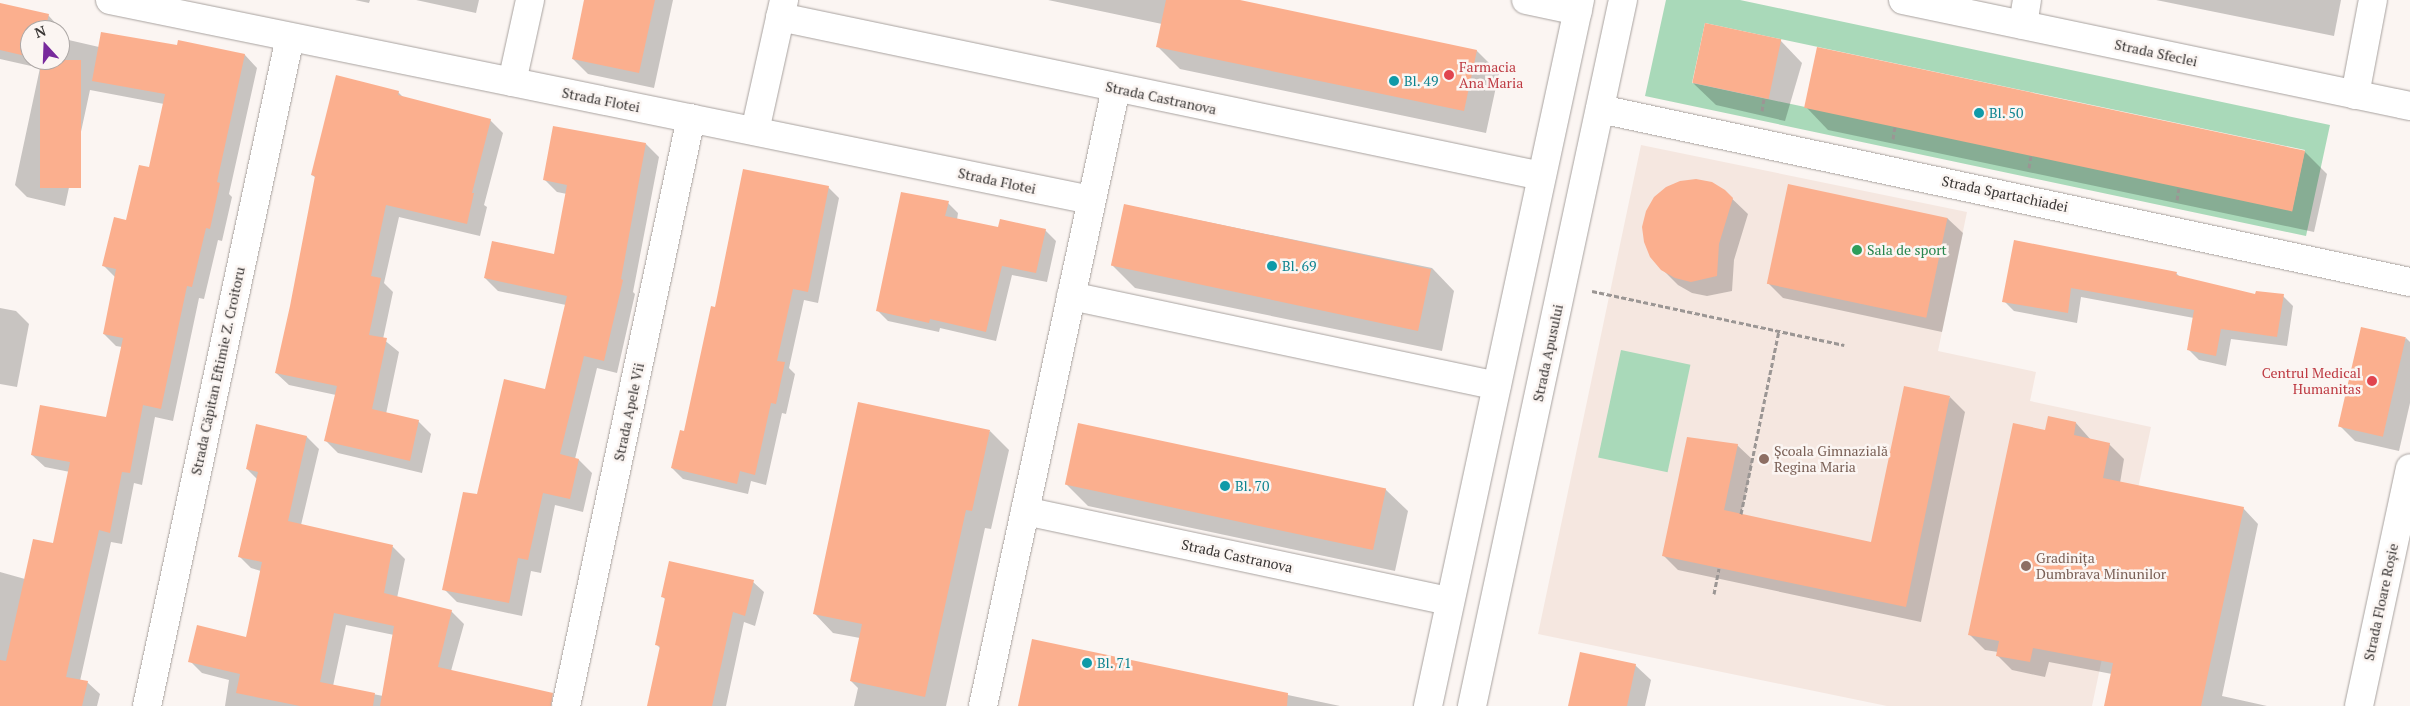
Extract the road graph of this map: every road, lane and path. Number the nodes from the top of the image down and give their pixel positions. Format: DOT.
graph roads {
  1 [pos="110,0"];
  2 [pos="530,0"];
  3 [pos="1526,0"];
  4 [pos="1903,0"];
  5 [pos="2373,0"];
  6 [pos="1579,5"];
  7 [pos="782,8"];
  8 [pos="1621,10"];
  9 [pos="2025,12"];
  10 [pos="290,37"];
  11 [pos="512,82"];
  12 [pos="1116,88"];
  13 [pos="2355,95"];
  14 [pos="2410,106"];
  15 [pos="1600,109"];
  16 [pos="691,118"];
  17 [pos="755,131"];
  18 [pos="1542,176"];
  19 [pos="1091,200"];
  20 [pos="2410,282"];
  21 [pos="1587,289"];
  22 [pos="1071,296"];
  23 [pos="1779,331"];
  24 [pos="1844,345"];
  25 [pos="1497,386"];
  26 [pos="2410,468"];
  27 [pos="1025,511"];
  28 [pos="1741,514"];
  29 [pos="1719,568"];
  30 [pos="1714,594"];
  31 [pos="1450,601"];
  32 [pos="1492,610"];
  33 [pos="147,706"];
  34 [pos="566,706"];
  35 [pos="983,706"];
  36 [pos="1428,706"];
  37 [pos="1472,706"];
  38 [pos="2359,706"];
  1 -- 10 [label="street, Strada Flotei"];
  2 -- 11 [label="street"];
  3 -- 6 [label="street"];
  4 -- 9 [label="street, Strada Sfeclei"];
  5 -- 13 [label="street"];
  6 -- 8 [label="street"];
  6 -- 18 [label="street"];
  7 -- 12 [label="street, Strada Castranova"];
  7 -- 17 [label="street"];
  8 -- 15 [label="street, Strada Apusului"];
  9 -- 13 [label="street, Strada Sfeclei"];
  10 -- 11 [label="street, Strada Flotei"];
  10 -- 33 [label="street, Strada Căpitan Eftimie Z. Croitoru"];
  11 -- 16 [label="street, Strada Flotei"];
  12 -- 18 [label="street, Strada Castranova"];
  12 -- 19 [label="street"];
  13 -- 14 [label="street, Strada Sfeclei"];
  15 -- 20 [label="street, Strada Spartachiadei"];
  15 -- 32 [label="street, Strada Apusului"];
  16 -- 17 [label="street, Strada Flotei"];
  16 -- 34 [label="street, Strada Apele Vii"];
  17 -- 19 [label="street, Strada Flotei"];
  18 -- 25 [label="street"];
  19 -- 22 [label="street"];
  21 -- 23 [label="path"];
  22 -- 25 [label="street"];
  22 -- 27 [label="street"];
  23 -- 24 [label="path"];
  23 -- 28 [label="path"];
  25 -- 31 [label="street"];
  26 -- 38 [label="street, Strada Floare Roșie"];
  27 -- 31 [label="street, Strada Castranova"];
  27 -- 35 [label="street"];
  29 -- 30 [label="path"];
  31 -- 32 [label="street, Strada Castranova"];
  31 -- 36 [label="street"];
  32 -- 37 [label="street, Strada Apusului"];
}
